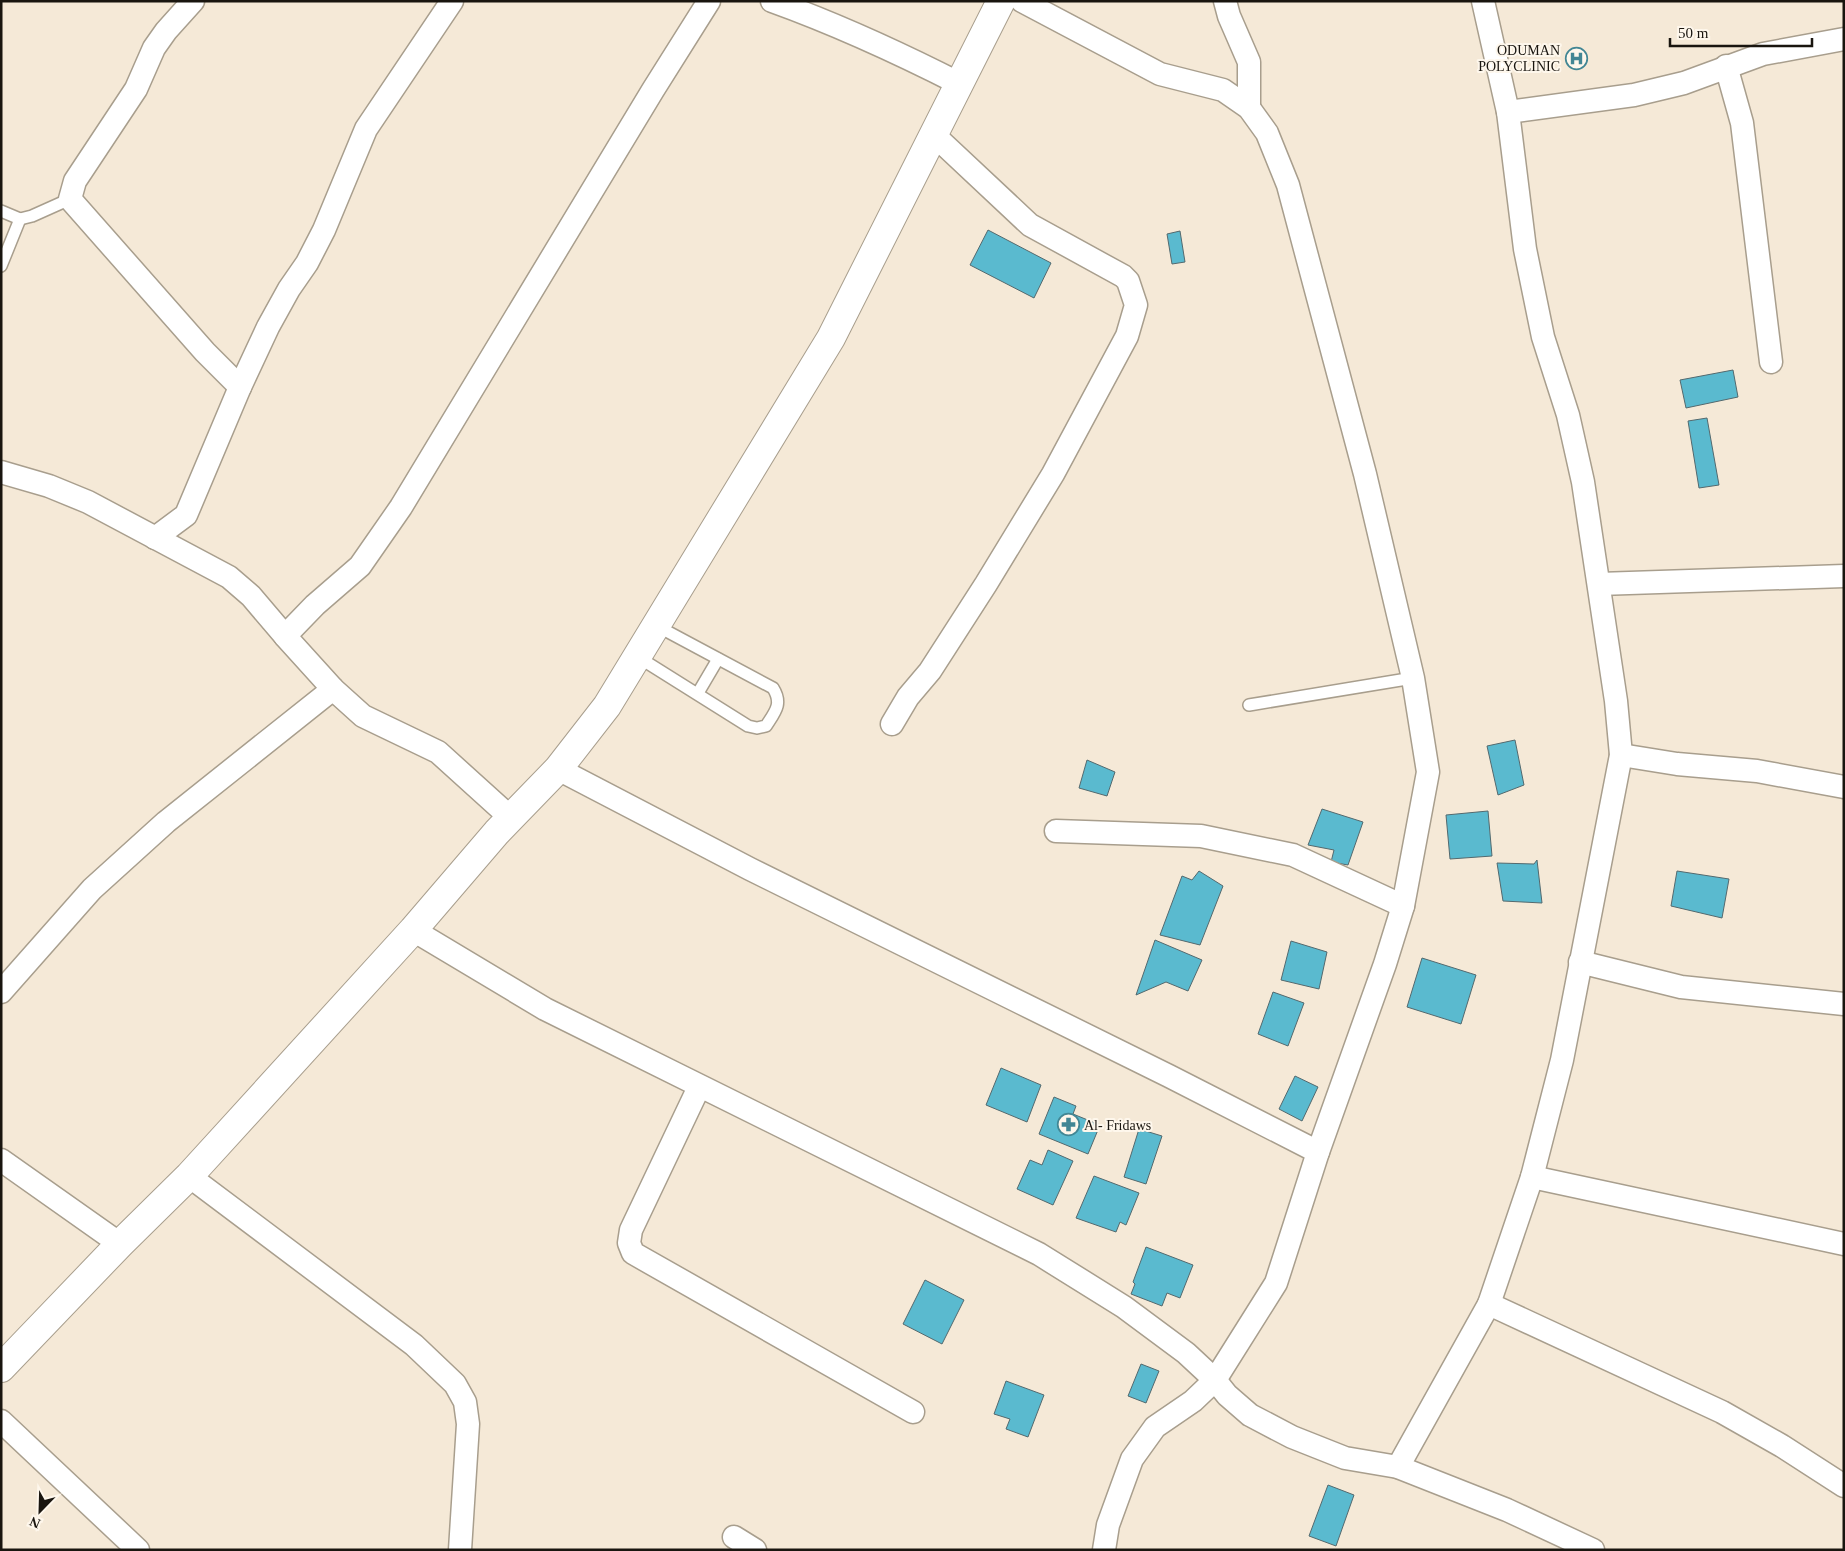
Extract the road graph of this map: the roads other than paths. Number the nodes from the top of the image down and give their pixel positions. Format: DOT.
graph roads {
  1 [pos="193,1"];
  2 [pos="452,1"];
  3 [pos="709,1"];
  4 [pos="772,1"];
  5 [pos="1001,1"];
  6 [pos="1022,1"];
  7 [pos="1225,1"];
  8 [pos="1483,1"];
  9 [pos="1844,39"];
  10 [pos="1726,66"];
  11 [pos="960,84"];
  12 [pos="1250,108"];
  13 [pos="1508,112"];
  14 [pos="934,135"];
  15 [pos="70,199"];
  16 [pos="1,210"];
  17 [pos="20,219"];
  18 [pos="1,266"];
  19 [pos="1772,362"];
  20 [pos="240,386"];
  21 [pos="1,472"];
  22 [pos="156,538"];
  23 [pos="1844,576"];
  24 [pos="1599,584"];
  25 [pos="657,626"];
  26 [pos="285,636"];
  27 [pos="638,657"];
  28 [pos="718,659"];
  29 [pos="1413,678"];
  30 [pos="333,690"];
  31 [pos="698,693"];
  32 [pos="1249,706"];
  33 [pos="892,724"];
  34 [pos="1621,755"];
  35 [pos="558,769"];
  36 [pos="1844,787"];
  37 [pos="511,818"];
  38 [pos="1056,831"];
  39 [pos="1402,906"];
  40 [pos="412,930"];
  41 [pos="1580,962"];
  42 [pos="1,992"];
  43 [pos="1844,1004"];
  44 [pos="699,1087"];
  45 [pos="1318,1152"];
  46 [pos="1,1160"];
  47 [pos="189,1176"];
  48 [pos="1532,1177"];
  49 [pos="120,1244"];
  50 [pos="1844,1244"];
  51 [pos="1489,1304"];
  52 [pos="1,1368"];
  53 [pos="1214,1380"];
  54 [pos="913,1412"];
  55 [pos="1,1420"];
  56 [pos="1398,1466"];
  57 [pos="1844,1486"];
  58 [pos="734,1536"];
  59 [pos="138,1550"];
  60 [pos="460,1550"];
  61 [pos="756,1550"];
  62 [pos="1104,1550"];
  63 [pos="1594,1550"];
  1 -- 15 [label="street"];
  2 -- 20 [label="street"];
  3 -- 26 [label="street"];
  4 -- 11 [label="street"];
  5 -- 11 [label="street"];
  6 -- 12 [label="street"];
  7 -- 12 [label="street"];
  8 -- 13 [label="street"];
  9 -- 10 [label="street"];
  10 -- 13 [label="street"];
  10 -- 19 [label="street"];
  11 -- 14 [label="street"];
  12 -- 29 [label="street"];
  13 -- 24 [label="street"];
  14 -- 25 [label="street"];
  14 -- 33 [label="street"];
  15 -- 17 [label="lane"];
  15 -- 20 [label="street"];
  16 -- 17 [label="lane"];
  17 -- 18 [label="lane"];
  20 -- 22 [label="street"];
  21 -- 22 [label="street"];
  22 -- 26 [label="street"];
  23 -- 24 [label="street"];
  24 -- 34 [label="street"];
  25 -- 27 [label="street"];
  25 -- 28 [label="lane"];
  26 -- 30 [label="street"];
  27 -- 31 [label="lane"];
  27 -- 35 [label="street"];
  28 -- 31 [label="lane"];
  28 -- 31 [label="lane"];
  29 -- 32 [label="lane"];
  29 -- 39 [label="street"];
  30 -- 37 [label="street"];
  30 -- 42 [label="street"];
  34 -- 36 [label="street"];
  34 -- 41 [label="street"];
  35 -- 37 [label="street"];
  35 -- 45 [label="street"];
  37 -- 40 [label="street"];
  38 -- 39 [label="street"];
  39 -- 45 [label="street"];
  40 -- 44 [label="street"];
  40 -- 47 [label="street"];
  41 -- 43 [label="street"];
  41 -- 48 [label="street"];
  44 -- 53 [label="street"];
  44 -- 54 [label="street"];
  45 -- 53 [label="street"];
  46 -- 49 [label="street"];
  47 -- 49 [label="street"];
  47 -- 60 [label="street"];
  48 -- 50 [label="street"];
  48 -- 51 [label="street"];
  49 -- 52 [label="street"];
  51 -- 56 [label="street"];
  51 -- 57 [label="street"];
  53 -- 56 [label="street"];
  53 -- 62 [label="street"];
  55 -- 59 [label="street"];
  56 -- 63 [label="street"];
  58 -- 61 [label="street"];
}
